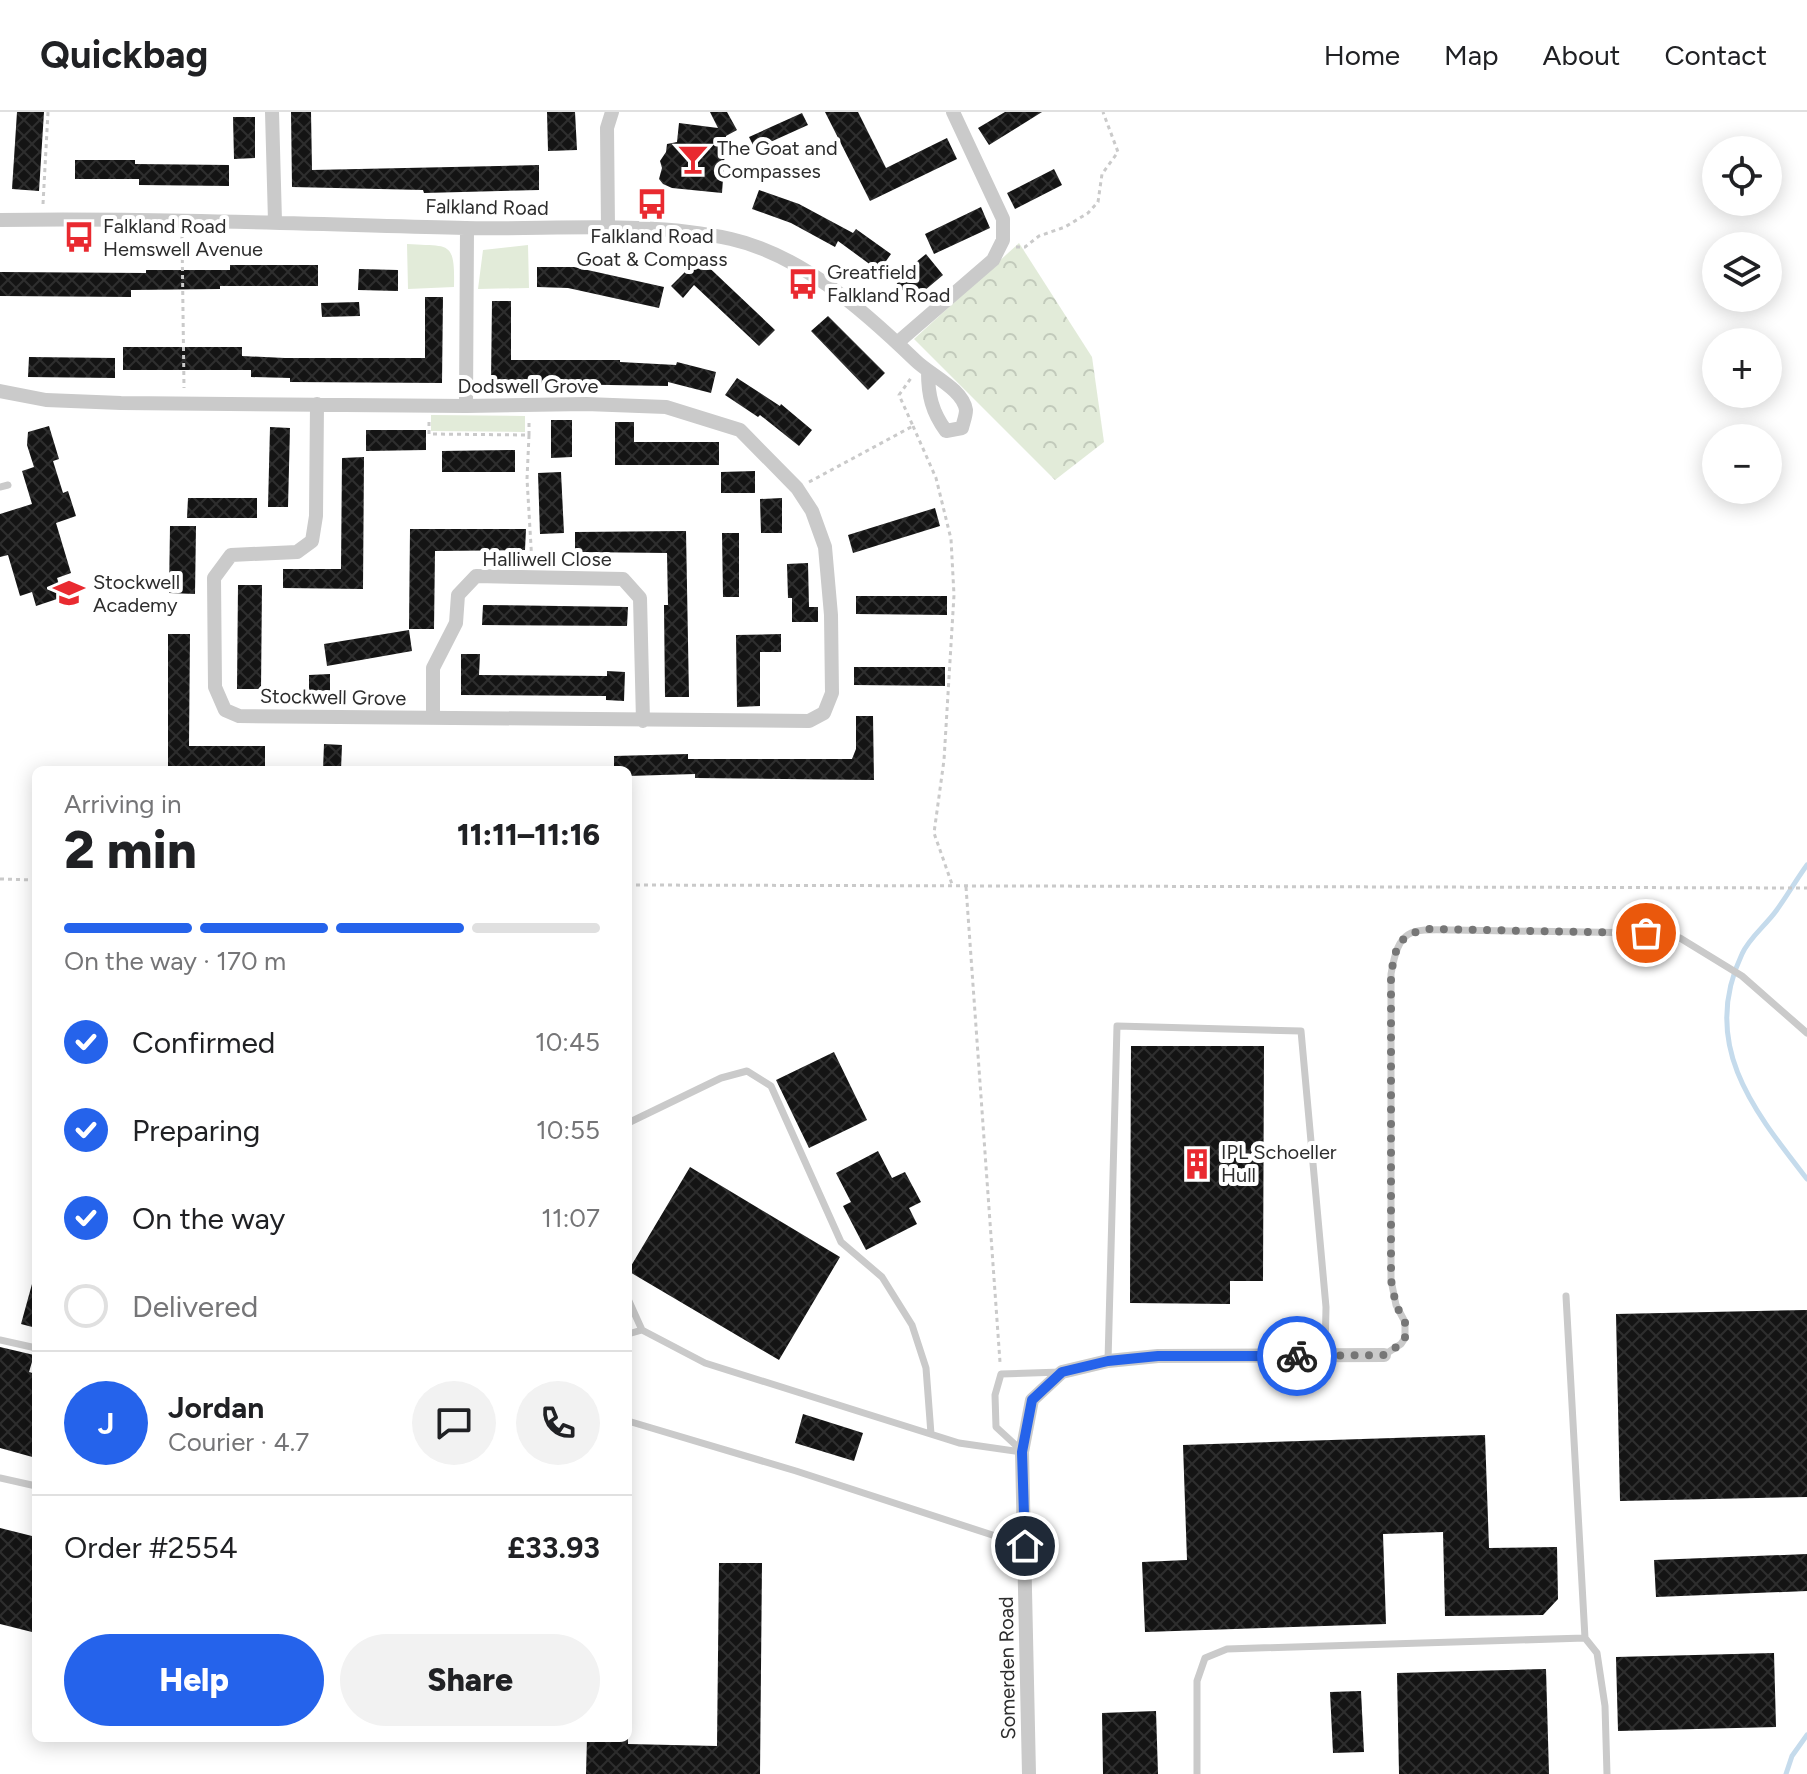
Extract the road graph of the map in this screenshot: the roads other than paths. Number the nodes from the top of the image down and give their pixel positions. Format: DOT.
graph roads {
  1 [pos="272,112"];
  2 [pos="612,112"];
  3 [pos="953,112"];
  4 [pos="0,220"];
  5 [pos="275,221"];
  6 [pos="608,227"];
  7 [pos="467,228"];
  8 [pos="897,343"];
  9 [pos="924,369"];
  10 [pos="0,391"];
  11 [pos="317,404"];
  12 [pos="466,406"];
  13 [pos="824,713"];
  14 [pos="433,718"];
  15 [pos="643,721"];
  16 [pos="1807,1033"];
  17 [pos="632,1121"];
  18 [pos="1566,1296"];
  19 [pos="632,1308"];
  20 [pos="642,1330"];
  21 [pos="632,1333"];
  22 [pos="0,1340"];
  23 [pos="32,1347"];
  24 [pos="1384,1355"];
  25 [pos="1325,1356"];
  26 [pos="1108,1361"];
  27 [pos="1062,1372"];
  28 [pos="632,1422"];
  29 [pos="931,1434"];
  30 [pos="1022,1452"];
  31 [pos="0,1478"];
  32 [pos="32,1485"];
  33 [pos="1025,1546"];
  34 [pos="1585,1638"];
  35 [pos="1029,1774"];
  36 [pos="1197,1774"];
  37 [pos="1607,1774"];
  1 -- 5 [label="street"];
  2 -- 6 [label="street"];
  3 -- 8 [label="street"];
  4 -- 5 [label="street, Falkland Road"];
  5 -- 7 [label="street, Falkland Road"];
  6 -- 7 [label="street, Falkland Road"];
  6 -- 8 [label="street, Falkland Road"];
  7 -- 12 [label="street"];
  8 -- 9 [label="street, Falkland Road"];
  10 -- 11 [label="street, Dodswell Grove"];
  11 -- 12 [label="street, Dodswell Grove"];
  11 -- 14 [label="street, Stockwell Grove"];
  12 -- 13 [label="street, Dodswell Grove"];
  13 -- 15 [label="street, Stockwell Grove"];
  14 -- 15 [label="street, Stockwell Grove"];
  14 -- 15 [label="street, Halliwell Close"];
  16 -- 24 [label="lane"];
  17 -- 29 [label="lane"];
  18 -- 34 [label="lane"];
  19 -- 20 [label="lane"];
  20 -- 21 [label="lane"];
  20 -- 29 [label="lane"];
  22 -- 23 [label="lane"];
  24 -- 25 [label="street, Somerden Road"];
  25 -- 26 [label="street, Somerden Road"];
  25 -- 26 [label="lane"];
  26 -- 27 [label="street, Somerden Road"];
  27 -- 30 [label="street, Somerden Road"];
  27 -- 30 [label="lane"];
  28 -- 33 [label="lane"];
  29 -- 30 [label="lane"];
  30 -- 33 [label="street, Somerden Road"];
  31 -- 32 [label="lane"];
  33 -- 35 [label="street, Somerden Road"];
  34 -- 36 [label="lane"];
  34 -- 37 [label="lane"];
}
